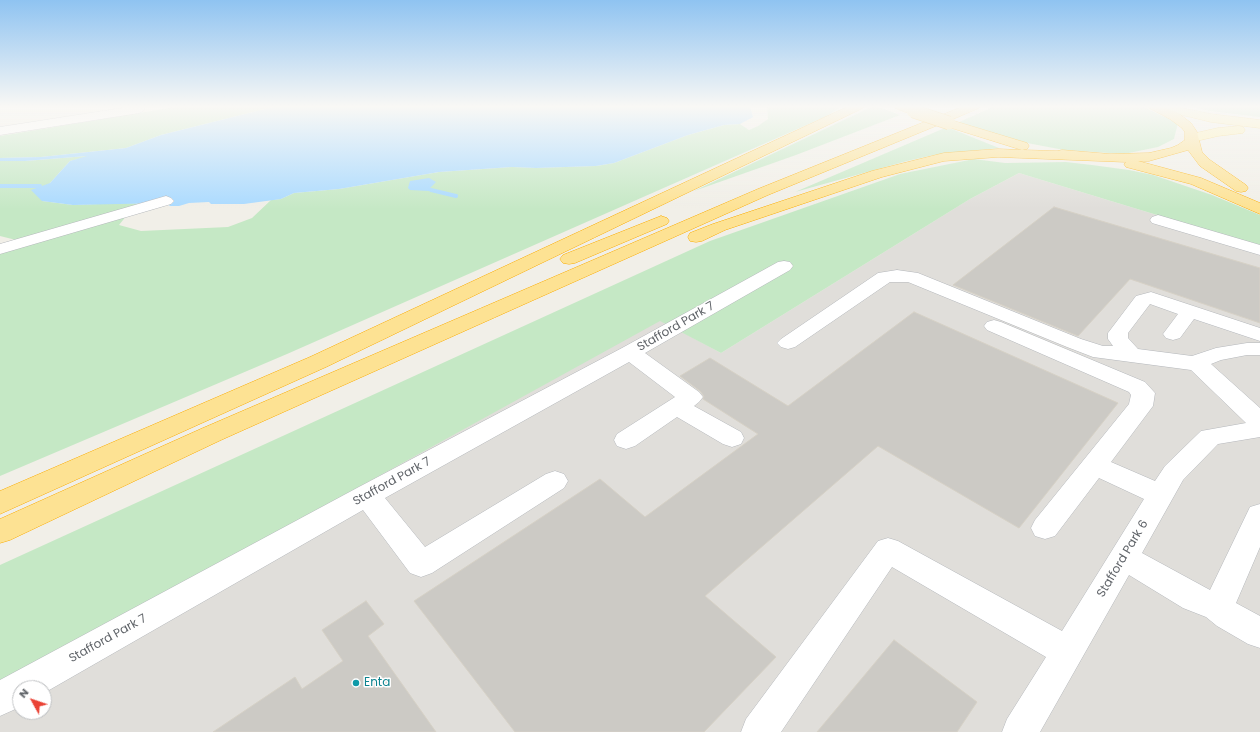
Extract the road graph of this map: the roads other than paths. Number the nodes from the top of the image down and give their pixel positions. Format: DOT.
graph roads {
  1 [pos="787,140"];
  2 [pos="862,140"];
  3 [pos="891,140"];
  4 [pos="1000,140"];
  5 [pos="1191,140"];
  6 [pos="1192,140"];
  7 [pos="1079,156"];
  8 [pos="1260,198"];
  9 [pos="166,201"];
  10 [pos="1260,209"];
  11 [pos="1158,220"];
  12 [pos="0,249"];
  13 [pos="1260,250"];
  14 [pos="784,266"];
  15 [pos="1189,312"];
  16 [pos="1004,315"];
  17 [pos="1173,334"];
  18 [pos="1260,335"];
  19 [pos="788,343"];
  20 [pos="1260,349"];
  21 [pos="630,353"];
  22 [pos="1132,354"];
  23 [pos="318,362"];
  24 [pos="1198,364"];
  25 [pos="677,407"];
  26 [pos="1260,422"];
  27 [pos="1260,429"];
  28 [pos="212,434"];
  29 [pos="732,438"];
  30 [pos="626,440"];
  31 [pos="1095,465"];
  32 [pos="555,481"];
  33 [pos="367,495"];
  34 [pos="1161,495"];
  35 [pos="0,503"];
  36 [pos="1260,516"];
  37 [pos="1045,528"];
  38 [pos="0,532"];
  39 [pos="1124,557"];
  40 [pos="1215,606"];
  41 [pos="1260,633"];
  42 [pos="1068,652"];
  43 [pos="0,699"];
  44 [pos="759,732"];
  45 [pos="1020,732"];
  1 -- 23 [label="highway"];
  2 -- 23 [label="highway"];
  3 -- 28 [label="highway"];
  4 -- 7 [label="highway, bridge"];
  5 -- 7 [label="highway"];
  6 -- 8 [label="highway"];
  7 -- 10 [label="highway"];
  7 -- 28 [label="highway"];
  9 -- 12 [label="street"];
  11 -- 13 [label="street"];
  14 -- 21 [label="street, Stafford Park 7"];
  15 -- 17 [label="street"];
  15 -- 18 [label="street"];
  15 -- 22 [label="street"];
  16 -- 19 [label="street"];
  16 -- 22 [label="street"];
  16 -- 31 [label="street"];
  20 -- 24 [label="street"];
  21 -- 25 [label="street"];
  21 -- 33 [label="street, Stafford Park 7"];
  22 -- 24 [label="street"];
  23 -- 35 [label="highway"];
  24 -- 26 [label="street"];
  25 -- 29 [label="street"];
  25 -- 30 [label="street"];
  27 -- 34 [label="street, Stafford Park 6"];
  28 -- 38 [label="highway"];
  31 -- 34 [label="street"];
  31 -- 37 [label="street"];
  32 -- 33 [label="street"];
  33 -- 43 [label="street, Stafford Park 7"];
  34 -- 39 [label="street, Stafford Park 6"];
  36 -- 40 [label="street"];
  39 -- 40 [label="street"];
  39 -- 42 [label="street, Stafford Park 6"];
  40 -- 41 [label="street"];
  42 -- 44 [label="street"];
  42 -- 45 [label="street, Stafford Park 6"];
}
